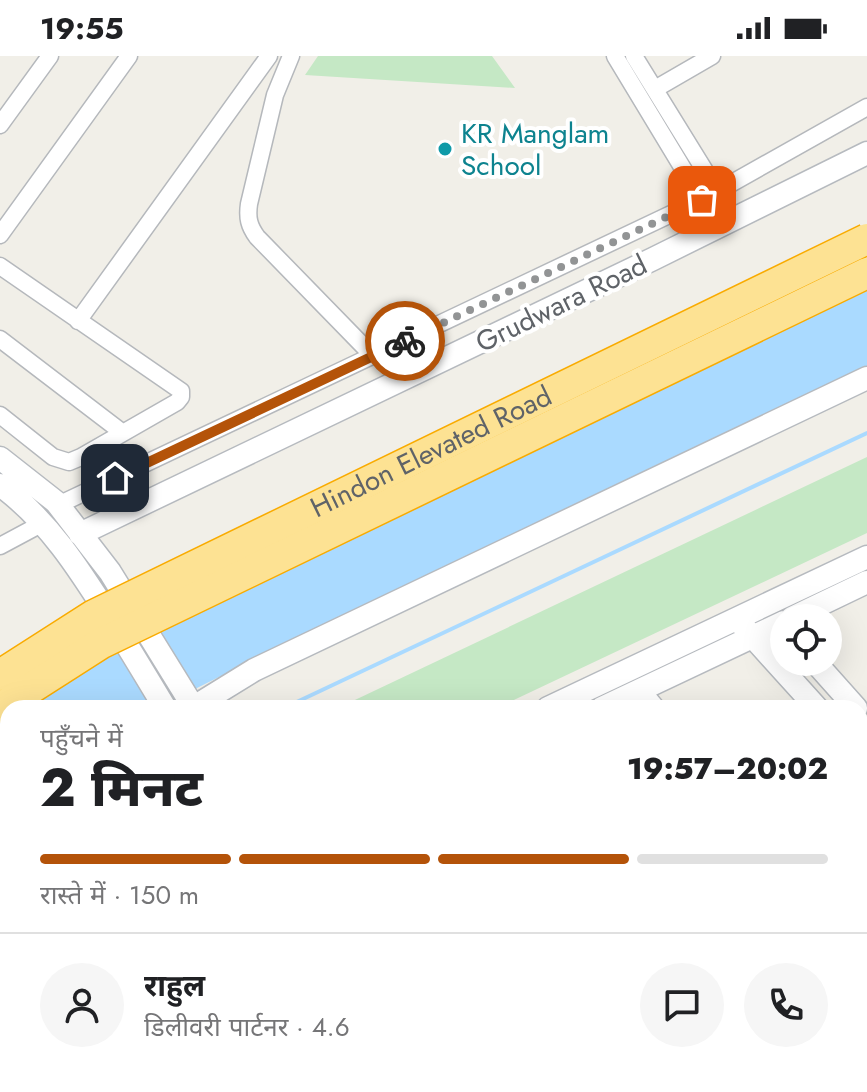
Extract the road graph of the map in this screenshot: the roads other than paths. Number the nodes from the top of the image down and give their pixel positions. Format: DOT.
graph roads {
  1 [pos="50,56"];
  2 [pos="129,56"];
  3 [pos="269,56"];
  4 [pos="291,56"];
  5 [pos="615,56"];
  6 [pos="634,56"];
  7 [pos="712,56"];
  8 [pos="655,89"];
  9 [pos="867,107"];
  10 [pos="0,125"];
  11 [pos="867,153"];
  12 [pos="710,196"];
  13 [pos="0,235"];
  14 [pos="867,239"];
  15 [pos="0,266"];
  16 [pos="867,273"];
  17 [pos="78,321"];
  18 [pos="0,339"];
  19 [pos="373,356"];
  20 [pos="867,378"];
  21 [pos="0,415"];
  22 [pos="123,433"];
  23 [pos="0,458"];
  24 [pos="0,485"];
  25 [pos="58,505"];
  26 [pos="43,523"];
  27 [pos="80,534"];
  28 [pos="0,546"];
  29 [pos="867,557"];
  30 [pos="867,582"];
  31 [pos="822,604"];
  32 [pos="765,606"];
  33 [pos="770,610"];
  34 [pos="737,619"];
  35 [pos="770,629"];
  36 [pos="753,636"];
  37 [pos="0,675"];
  38 [pos="827,676"];
  39 [pos="641,689"];
  40 [pos="12,700"];
  41 [pos="160,700"];
  42 [pos="189,700"];
  43 [pos="201,700"];
  44 [pos="565,700"];
  45 [pos="618,700"];
  46 [pos="650,700"];
  47 [pos="810,700"];
  48 [pos="849,700"];
  1 -- 10 [label="street"];
  2 -- 13 [label="street"];
  3 -- 17 [label="street"];
  4 -- 19 [label="street"];
  5 -- 12 [label="street"];
  6 -- 8 [label="street"];
  7 -- 8 [label="street"];
  8 -- 12 [label="street"];
  9 -- 12 [label="street"];
  11 -- 27 [label="street, Grudwara Road"];
  12 -- 19 [label="street"];
  14 -- 37 [label="highway, Hindon Elevated Road, bridge"];
  15 -- 17 [label="street"];
  16 -- 40 [label="highway, Hindon Elevated Road, bridge"];
  17 -- 22 [label="street"];
  18 -- 22 [label="street"];
  19 -- 25 [label="street"];
  20 -- 43 [label="street"];
  21 -- 22 [label="street"];
  23 -- 25 [label="street"];
  24 -- 26 [label="street"];
  25 -- 27 [label="street"];
  26 -- 28 [label="street"];
  26 -- 41 [label="street, bridge"];
  27 -- 42 [label="street, bridge"];
  29 -- 32 [label="street"];
  30 -- 31 [label="street"];
  32 -- 33 [label="street"];
  32 -- 34 [label="street"];
  34 -- 36 [label="street"];
  34 -- 44 [label="street"];
  35 -- 36 [label="street"];
  36 -- 39 [label="street"];
  36 -- 47 [label="street"];
  38 -- 48 [label="street"];
  39 -- 45 [label="street"];
  39 -- 46 [label="street"];
}
